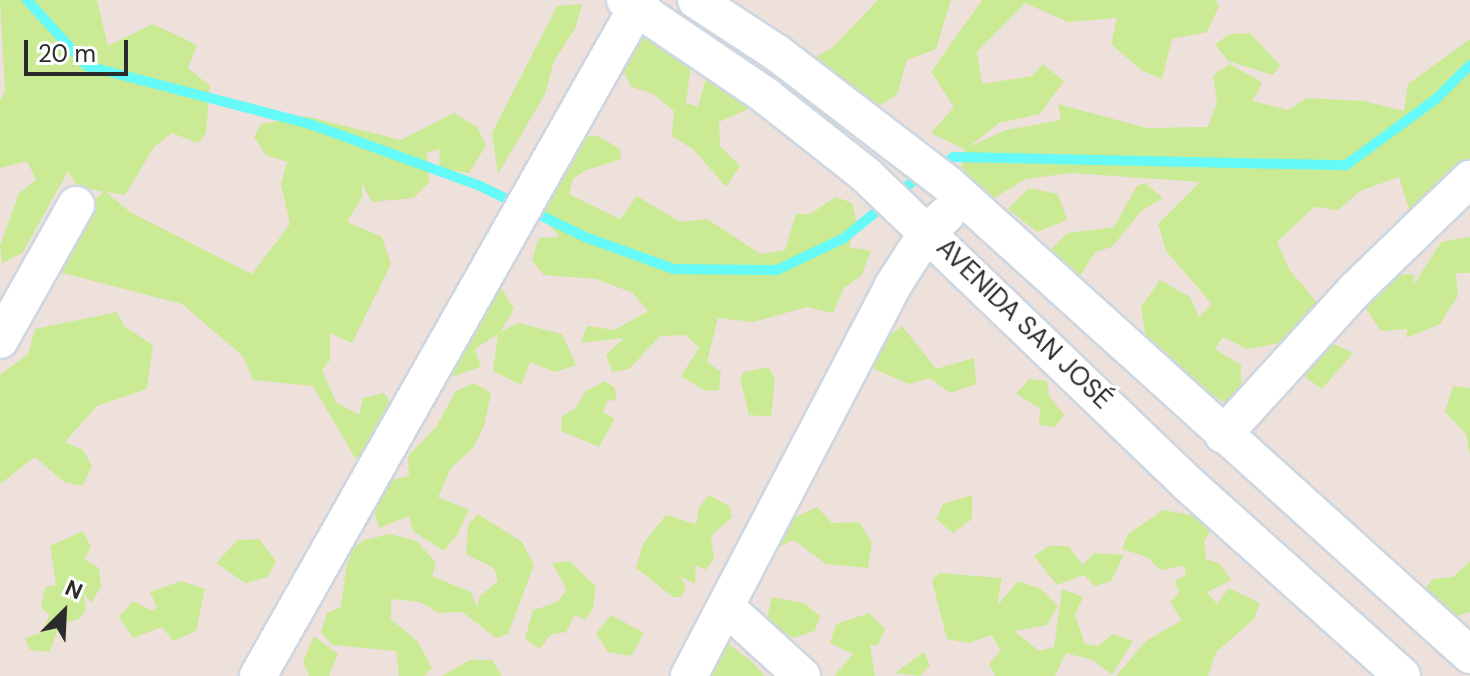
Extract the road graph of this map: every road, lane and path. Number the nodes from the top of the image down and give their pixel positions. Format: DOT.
graph roads {
  1 [pos="696,0"];
  2 [pos="634,2"];
  3 [pos="1470,179"];
  4 [pos="956,192"];
  5 [pos="76,205"];
  6 [pos="919,223"];
  7 [pos="0,340"];
  8 [pos="1223,435"];
  9 [pos="728,609"];
  10 [pos="1470,655"];
  11 [pos="258,676"];
  12 [pos="689,676"];
  13 [pos="802,676"];
  14 [pos="1402,676"];
  1 -- 4 [label="street"];
  2 -- 6 [label="street, AVENIDA SAN JOSÉ"];
  2 -- 11 [label="street"];
  3 -- 8 [label="street"];
  4 -- 6 [label="street"];
  4 -- 8 [label="street"];
  5 -- 7 [label="street"];
  6 -- 9 [label="street"];
  6 -- 14 [label="street, AVENIDA SAN JOSÉ"];
  8 -- 10 [label="street"];
  9 -- 12 [label="street"];
  9 -- 13 [label="street"];
}
